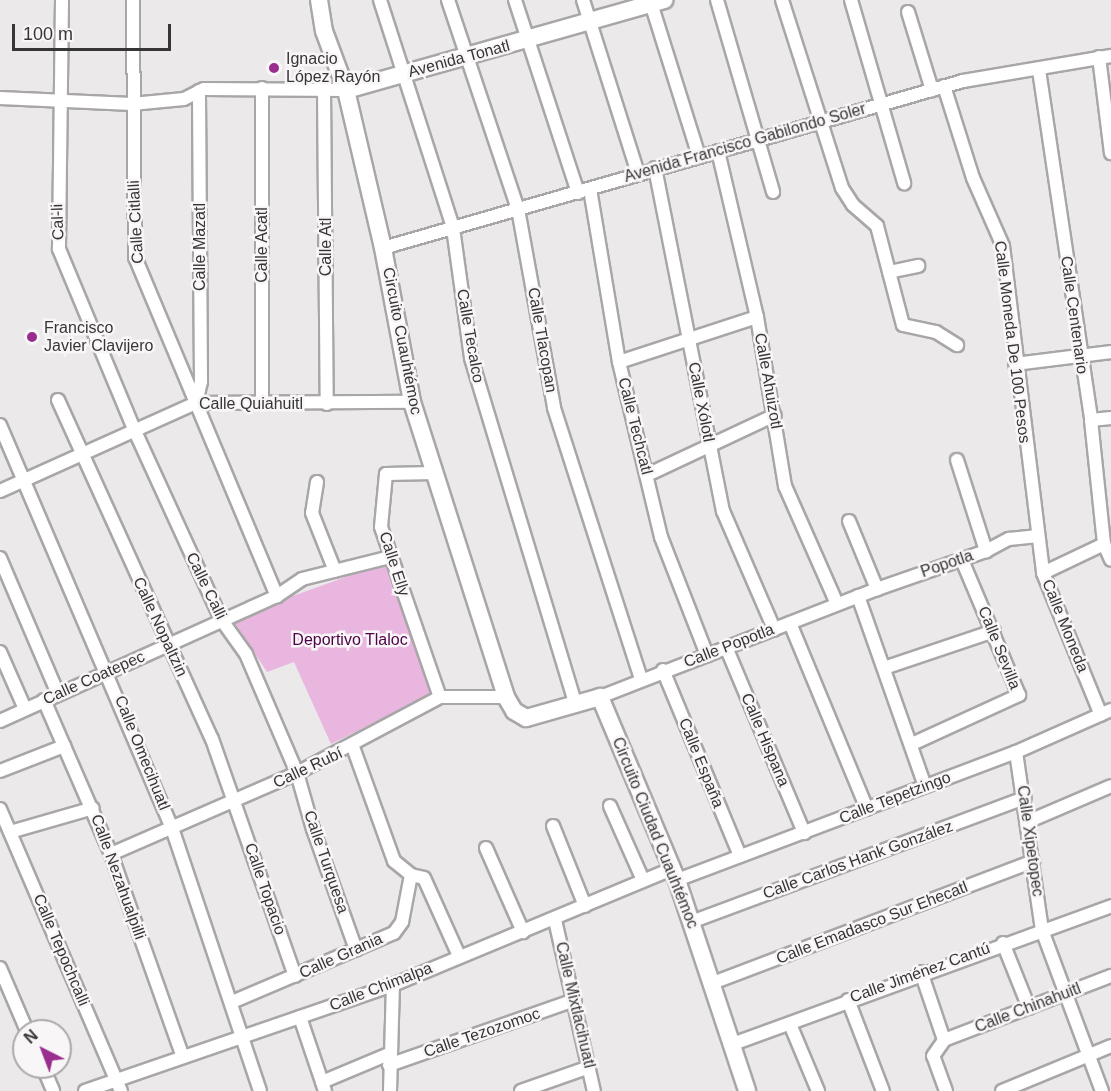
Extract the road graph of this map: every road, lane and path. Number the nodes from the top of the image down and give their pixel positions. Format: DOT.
graph roads {
  1 [pos="62,0"];
  2 [pos="133,0"];
  3 [pos="319,0"];
  4 [pos="380,0"];
  5 [pos="448,0"];
  6 [pos="516,0"];
  7 [pos="583,0"];
  8 [pos="717,0"];
  9 [pos="782,0"];
  10 [pos="851,0"];
  11 [pos="656,1"];
  12 [pos="908,12"];
  13 [pos="591,22"];
  14 [pos="529,40"];
  15 [pos="1105,56"];
  16 [pos="468,57"];
  17 [pos="1039,69"];
  18 [pos="404,74"];
  19 [pos="262,88"];
  20 [pos="938,88"];
  21 [pos="324,90"];
  22 [pos="346,90"];
  23 [pos="199,91"];
  24 [pos="0,98"];
  25 [pos="58,101"];
  26 [pos="132,104"];
  27 [pos="881,104"];
  28 [pos="818,123"];
  29 [pos="758,140"];
  30 [pos="718,151"];
  31 [pos="1111,153"];
  32 [pos="699,156"];
  33 [pos="655,168"];
  34 [pos="638,173"];
  35 [pos="904,183"];
  36 [pos="584,191"];
  37 [pos="773,192"];
  38 [pos="518,209"];
  39 [pos="453,228"];
  40 [pos="383,248"];
  41 [pos="918,266"];
  42 [pos="889,272"];
  43 [pos="757,317"];
  44 [pos="688,340"];
  45 [pos="957,345"];
  46 [pos="1111,352"];
  47 [pos="1079,357"];
  48 [pos="619,362"];
  49 [pos="1016,364"];
  50 [pos="58,400"];
  51 [pos="262,402"];
  52 [pos="412,402"];
  53 [pos="196,403"];
  54 [pos="327,404"];
  55 [pos="775,415"];
  56 [pos="1111,418"];
  57 [pos="1091,420"];
  58 [pos="0,425"];
  59 [pos="134,429"];
  60 [pos="710,446"];
  61 [pos="80,454"];
  62 [pos="957,460"];
  63 [pos="434,473"];
  64 [pos="647,475"];
  65 [pos="25,479"];
  66 [pos="316,482"];
  67 [pos="0,491"];
  68 [pos="849,521"];
  69 [pos="1036,536"];
  70 [pos="1104,544"];
  71 [pos="986,551"];
  72 [pos="390,557"];
  73 [pos="0,558"];
  74 [pos="962,560"];
  75 [pos="1111,560"];
  76 [pos="335,571"];
  77 [pos="1043,573"];
  78 [pos="877,589"];
  79 [pos="277,596"];
  80 [pos="858,597"];
  81 [pos="837,604"];
  82 [pos="221,619"];
  83 [pos="790,623"];
  84 [pos="774,628"];
  85 [pos="994,631"];
  86 [pos="168,645"];
  87 [pos="726,647"];
  88 [pos="0,652"];
  89 [pos="707,655"];
  90 [pos="884,668"];
  91 [pos="663,670"];
  92 [pos="109,672"];
  93 [pos="641,680"];
  94 [pos="58,694"];
  95 [pos="440,697"];
  96 [pos="600,697"];
  97 [pos="44,700"];
  98 [pos="510,704"];
  99 [pos="576,706"];
  100 [pos="25,709"];
  101 [pos="1106,712"];
  102 [pos="0,721"];
  103 [pos="912,744"];
  104 [pos="64,746"];
  105 [pos="353,747"];
  106 [pos="1016,752"];
  107 [pos="0,771"];
  108 [pos="297,773"];
  109 [pos="925,786"];
  110 [pos="1111,786"];
  111 [pos="1024,798"];
  112 [pos="235,801"];
  113 [pos="610,806"];
  114 [pos="93,808"];
  115 [pos="867,808"];
  116 [pos="0,810"];
  117 [pos="1027,822"];
  118 [pos="552,826"];
  119 [pos="172,828"];
  120 [pos="10,832"];
  121 [pos="804,833"];
  122 [pos="486,848"];
  123 [pos="111,854"];
  124 [pos="740,856"];
  125 [pos="1033,861"];
  126 [pos="411,875"];
  127 [pos="674,875"];
  128 [pos="643,880"];
  129 [pos="585,906"];
  130 [pos="1111,906"];
  131 [pos="555,920"];
  132 [pos="691,922"];
  133 [pos="1042,930"];
  134 [pos="523,932"];
  135 [pos="1003,943"];
  136 [pos="356,950"];
  137 [pos="459,956"];
  138 [pos="0,968"];
  139 [pos="921,972"];
  140 [pos="295,976"];
  141 [pos="1111,976"];
  142 [pos="710,984"];
  143 [pos="393,985"];
  144 [pos="1064,994"];
  145 [pos="575,1000"];
  146 [pos="848,1000"];
  147 [pos="232,1002"];
  148 [pos="1029,1008"];
  149 [pos="300,1017"];
  150 [pos="22,1019"];
  151 [pos="790,1024"];
  152 [pos="243,1036"];
  153 [pos="944,1040"];
  154 [pos="730,1045"];
  155 [pos="1111,1046"];
  156 [pos="1088,1056"];
  157 [pos="183,1057"];
  158 [pos="389,1060"];
  159 [pos="589,1067"];
  160 [pos="119,1085"];
  161 [pos="324,1087"];
  162 [pos="85,1091"];
  163 [pos="260,1091"];
  164 [pos="390,1091"];
  165 [pos="521,1091"];
  166 [pos="594,1091"];
  167 [pos="747,1091"];
  168 [pos="818,1091"];
  169 [pos="883,1091"];
  170 [pos="946,1091"];
  171 [pos="1002,1091"];
  172 [pos="1102,1091"];
  1 -- 25 [label="street, Cal-li"];
  2 -- 26 [label="street, Calle Citlalli"];
  3 -- 22 [label="street, Circuito Cuauhtémoc"];
  4 -- 18 [label="street, Calle Tecalco"];
  5 -- 16 [label="street, Calle Tlacopan"];
  6 -- 14 [label="street, Calle Techcatl"];
  7 -- 13 [label="street"];
  8 -- 29 [label="street"];
  9 -- 28 [label="street"];
  10 -- 27 [label="street"];
  11 -- 13 [label="street, Avenida Tonatl"];
  11 -- 32 [label="street"];
  12 -- 20 [label="street, Calle Moneda De 100 Pesos"];
  13 -- 14 [label="street, Avenida Tonatl"];
  13 -- 34 [label="street"];
  14 -- 16 [label="street, Avenida Tonatl"];
  14 -- 36 [label="street, Calle Techcatl"];
  15 -- 17 [label="street, Avenida Francisco Gabilondo Soler"];
  15 -- 31 [label="street"];
  16 -- 18 [label="street, Avenida Tonatl"];
  16 -- 38 [label="street, Calle Tlacopan"];
  17 -- 20 [label="street, Avenida Francisco Gabilondo Soler"];
  17 -- 47 [label="street, Calle Centenario"];
  18 -- 22 [label="street, Avenida Tonatl"];
  18 -- 39 [label="street, Calle Tecalco"];
  19 -- 21 [label="street, Avenida Tonatl"];
  19 -- 23 [label="street, Avenida Tonatl"];
  19 -- 51 [label="street, Calle Acatl"];
  20 -- 27 [label="street, Avenida Francisco Gabilondo Soler"];
  20 -- 49 [label="street, Calle Moneda De 100 Pesos"];
  21 -- 22 [label="street, Avenida Tonatl"];
  21 -- 54 [label="street, Calle Atl"];
  22 -- 40 [label="street, Circuito Cuauhtémoc"];
  23 -- 26 [label="street, Avenida Tonatl"];
  23 -- 53 [label="street, Calle Mazatl"];
  24 -- 25 [label="street, Avenida Tonatl"];
  25 -- 26 [label="street, Avenida Tonatl"];
  25 -- 59 [label="street, Cal-li"];
  26 -- 53 [label="street, Calle Citlalli"];
  27 -- 28 [label="street, Avenida Francisco Gabilondo Soler"];
  27 -- 35 [label="street"];
  28 -- 29 [label="street, Avenida Francisco Gabilondo Soler"];
  28 -- 42 [label="street"];
  29 -- 30 [label="street, Avenida Francisco Gabilondo Soler"];
  29 -- 37 [label="street"];
  30 -- 32 [label="street, Avenida Francisco Gabilondo Soler"];
  30 -- 43 [label="street, Calle Ahuizotl"];
  32 -- 33 [label="street, Avenida Francisco Gabilondo Soler"];
  33 -- 34 [label="street, Avenida Francisco Gabilondo Soler"];
  33 -- 44 [label="street, Calle Xólotl"];
  34 -- 36 [label="street, Avenida Francisco Gabilondo Soler"];
  36 -- 38 [label="street, Avenida Francisco Gabilondo Soler"];
  36 -- 48 [label="street, Calle Techcatl"];
  38 -- 39 [label="street, Avenida Francisco Gabilondo Soler"];
  38 -- 93 [label="street, Calle Tlacopan"];
  39 -- 40 [label="street, Avenida Francisco Gabilondo Soler"];
  39 -- 99 [label="street, Calle Tecalco"];
  40 -- 52 [label="street, Circuito Cuauhtémoc"];
  41 -- 42 [label="street"];
  42 -- 45 [label="street"];
  43 -- 44 [label="street"];
  43 -- 55 [label="street, Calle Ahuizotl"];
  44 -- 48 [label="street"];
  44 -- 60 [label="street, Calle Xólotl"];
  46 -- 47 [label="street"];
  47 -- 49 [label="street"];
  47 -- 57 [label="street, Calle Centenario"];
  48 -- 64 [label="street, Calle Techcatl"];
  49 -- 69 [label="street, Calle Moneda De 100 Pesos"];
  50 -- 61 [label="street, Calle Nopaltzin"];
  51 -- 53 [label="street, Calle Quiahuitl"];
  51 -- 54 [label="street, Calle Quiahuitl"];
  52 -- 54 [label="street, Calle Quiahuitl"];
  52 -- 63 [label="street, Circuito Cuauhtémoc"];
  53 -- 59 [label="street, Calle Quiahuitl"];
  53 -- 79 [label="street, Calle Citlalli"];
  55 -- 60 [label="street"];
  55 -- 81 [label="street, Calle Ahuizotl"];
  56 -- 57 [label="street"];
  57 -- 70 [label="street, Calle Centenario"];
  58 -- 65 [label="street, Calle Omecihuatl"];
  59 -- 61 [label="street, Calle Quiahuitl"];
  59 -- 82 [label="street, Calle Calli"];
  60 -- 64 [label="street"];
  60 -- 84 [label="street, Calle Xólotl"];
  61 -- 65 [label="street, Calle Quiahuitl"];
  61 -- 86 [label="street, Calle Nopaltzin"];
  62 -- 71 [label="street"];
  63 -- 72 [label="street, Calle Elly"];
  63 -- 98 [label="street, Circuito Cuauhtémoc"];
  64 -- 89 [label="street, Calle Techcatl"];
  65 -- 67 [label="street, Calle Quiahuitl"];
  65 -- 92 [label="street, Calle Omecihuatl"];
  66 -- 76 [label="street"];
  68 -- 78 [label="street"];
  69 -- 71 [label="street, Popotla"];
  69 -- 77 [label="street, Calle Moneda"];
  70 -- 75 [label="street, Calle Centenario"];
  70 -- 77 [label="street"];
  71 -- 74 [label="street, Popotla"];
  72 -- 76 [label="street"];
  72 -- 95 [label="street, Calle Elly"];
  73 -- 94 [label="street"];
  74 -- 78 [label="street, Popotla"];
  74 -- 85 [label="street, Calle Sevilla"];
  76 -- 79 [label="street"];
  77 -- 101 [label="street, Calle Moneda"];
  78 -- 80 [label="street, Popotla"];
  79 -- 82 [label="street"];
  80 -- 81 [label="street, Calle Popotla"];
  80 -- 90 [label="street"];
  81 -- 83 [label="street, Calle Popotla"];
  82 -- 86 [label="street, Calle Coatepec"];
  82 -- 108 [label="street, Calle Calli"];
  83 -- 84 [label="street, Calle Popotla"];
  83 -- 115 [label="street"];
  84 -- 87 [label="street, Calle Popotla"];
  85 -- 90 [label="street"];
  85 -- 103 [label="street, Calle Sevilla"];
  86 -- 92 [label="street, Calle Coatepec"];
  86 -- 112 [label="street, Calle Nopaltzin"];
  87 -- 89 [label="street, Calle Popotla"];
  87 -- 121 [label="street, Calle Hispana"];
  88 -- 100 [label="street"];
  89 -- 91 [label="street, Calle Popotla"];
  90 -- 103 [label="street"];
  91 -- 93 [label="street, Calle Popotla"];
  91 -- 124 [label="street, Calle España"];
  92 -- 94 [label="street, Calle Coatepec"];
  92 -- 119 [label="street, Calle Omecihuatl"];
  93 -- 96 [label="street, Calle Popotla"];
  94 -- 97 [label="street, Calle Coatepec"];
  95 -- 98 [label="street, Calle Rubí"];
  95 -- 105 [label="street, Calle Rubí"];
  96 -- 99 [label="street"];
  96 -- 127 [label="street, Circuito Ciudad Cuauhtémoc"];
  97 -- 100 [label="street, Calle Coatepec"];
  97 -- 104 [label="street, Calle Nezahualpilli"];
  98 -- 99 [label="street"];
  100 -- 102 [label="street, Calle Coatepec"];
  101 -- 106 [label="street, Calle Tepetzingo"];
  103 -- 109 [label="street"];
  104 -- 107 [label="street"];
  104 -- 114 [label="street, Calle Nezahualpilli"];
  105 -- 108 [label="street, Calle Rubí"];
  105 -- 126 [label="street"];
  106 -- 109 [label="street, Calle Tepetzingo"];
  106 -- 111 [label="street, Calle Xipetopec"];
  108 -- 112 [label="street, Calle Rubí"];
  108 -- 136 [label="street, Calle Turquesa"];
  109 -- 115 [label="street, Calle Tepetzingo"];
  110 -- 117 [label="street"];
  111 -- 117 [label="street, Calle Xipetopec"];
  111 -- 132 [label="street, Calle Carlos Hank González"];
  112 -- 119 [label="street, Calle Rubí"];
  112 -- 140 [label="street, Calle Topacio"];
  113 -- 128 [label="street"];
  114 -- 120 [label="street"];
  114 -- 123 [label="street, Calle Nezahualpilli"];
  115 -- 121 [label="street, Calle Tepetzingo"];
  116 -- 120 [label="street, Calle Tepochcalli"];
  117 -- 125 [label="street, Calle Xipetopec"];
  118 -- 129 [label="street"];
  119 -- 123 [label="street, Calle Rubí"];
  119 -- 147 [label="street, Calle Omecihuatl"];
  120 -- 160 [label="street, Calle Tepochcalli"];
  121 -- 124 [label="street, Calle Tepetzingo"];
  122 -- 134 [label="street"];
  123 -- 157 [label="street, Calle Nezahualpilli"];
  124 -- 127 [label="street, Calle Tepetzingo"];
  125 -- 133 [label="street, Calle Xipetopec"];
  125 -- 142 [label="street, Calle Emadasco Sur Ehecatl"];
  126 -- 136 [label="street, Calle Grania"];
  126 -- 137 [label="street"];
  127 -- 128 [label="street, Calle Chimalpa"];
  127 -- 132 [label="street, Circuito Ciudad Cuauhtémoc"];
  128 -- 129 [label="street, Calle Chimalpa"];
  129 -- 131 [label="street, Calle Chimalpa"];
  130 -- 133 [label="street, Calle Jiménez Cantú"];
  131 -- 134 [label="street, Calle Chimalpa"];
  131 -- 145 [label="street, Calle Mixtlacihuatl"];
  132 -- 142 [label="street, Circuito Ciudad Cuauhtémoc"];
  133 -- 135 [label="street, Calle Jiménez Cantú"];
  133 -- 144 [label="street"];
  134 -- 137 [label="street, Calle Chimalpa"];
  135 -- 139 [label="street, Calle Jiménez Cantú"];
  135 -- 148 [label="street"];
  136 -- 140 [label="street, Calle Grania"];
  137 -- 143 [label="street, Calle Chimalpa"];
  138 -- 150 [label="street"];
  139 -- 146 [label="street, Calle Jiménez Cantú"];
  139 -- 153 [label="street"];
  140 -- 147 [label="street, Calle Grania"];
  141 -- 144 [label="street, Calle Chinahuitl"];
  142 -- 154 [label="street, Circuito Ciudad Cuauhtémoc"];
  143 -- 149 [label="street, Calle Chimalpa"];
  143 -- 158 [label="street"];
  144 -- 148 [label="street, Calle Chinahuitl"];
  144 -- 156 [label="street"];
  145 -- 158 [label="street, Calle Tezozomoc"];
  145 -- 159 [label="street, Calle Mixtlacihuatl"];
  146 -- 151 [label="street, Calle Jiménez Cantú"];
  146 -- 169 [label="street"];
  147 -- 152 [label="street, Calle Omecihuatl"];
  148 -- 153 [label="street, Calle Chinahuitl"];
  149 -- 152 [label="street, Calle Chimalpa"];
  149 -- 161 [label="street"];
  151 -- 154 [label="street, Calle Jiménez Cantú"];
  151 -- 168 [label="street"];
  152 -- 157 [label="street, Calle Chimalpa"];
  152 -- 163 [label="street, Calle Omecihuatl"];
  153 -- 170 [label="street"];
  154 -- 167 [label="street, Circuito Ciudad Cuauhtémoc"];
  155 -- 156 [label="street"];
  156 -- 171 [label="street"];
  156 -- 172 [label="street"];
  157 -- 160 [label="street, Calle Chimalpa"];
  158 -- 161 [label="street, Calle Tezozomoc"];
  158 -- 164 [label="street"];
  159 -- 165 [label="street"];
  159 -- 166 [label="street, Calle Mixtlacihuatl"];
  160 -- 162 [label="street, Calle Chimalpa"];
}
